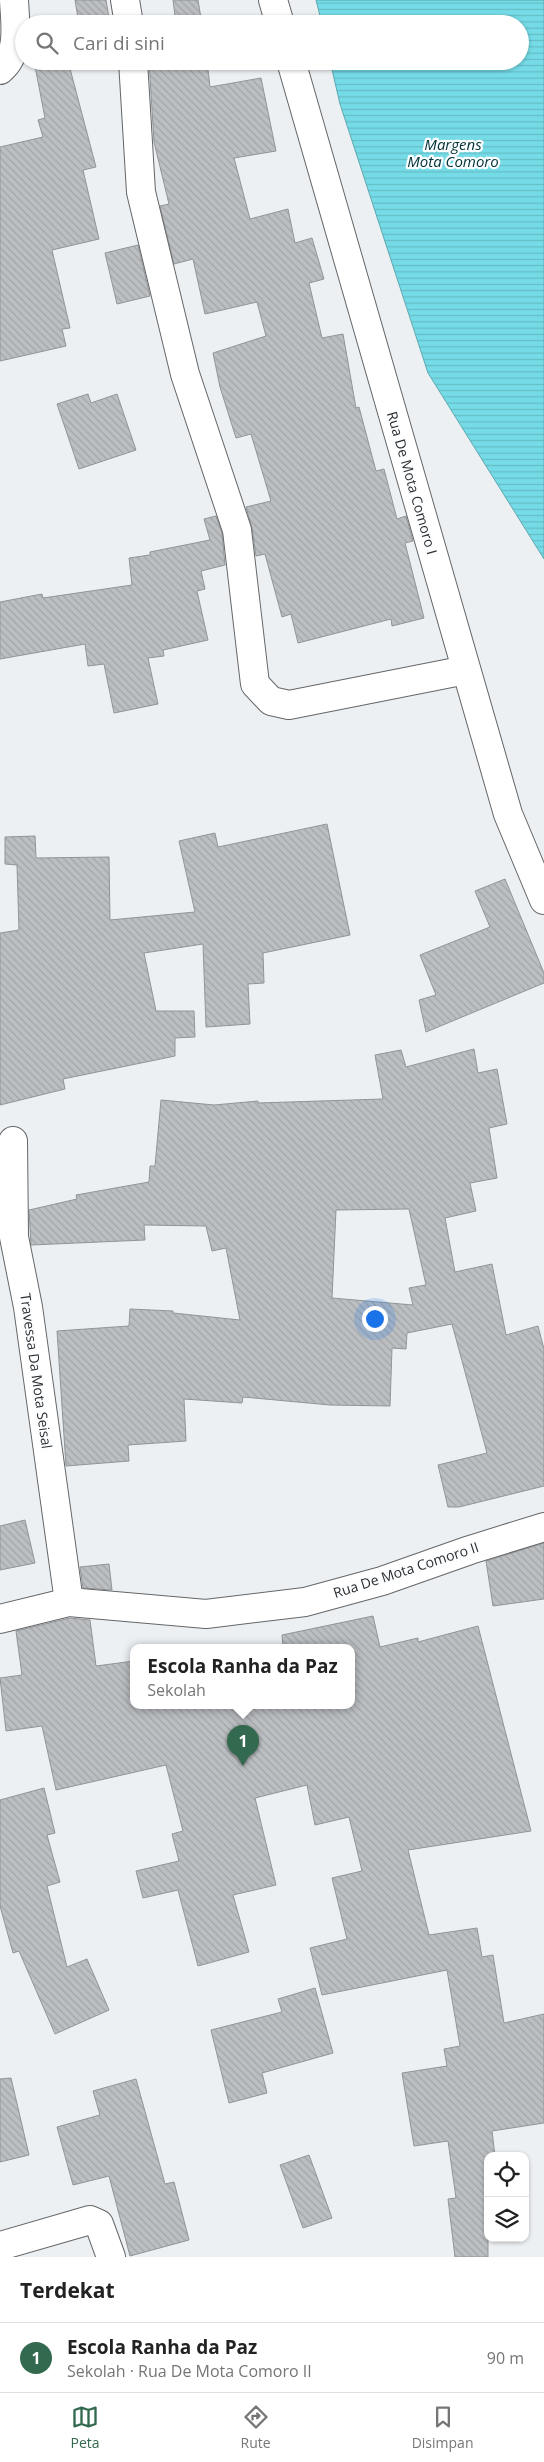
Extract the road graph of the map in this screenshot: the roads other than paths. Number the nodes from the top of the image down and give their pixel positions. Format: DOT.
graph roads {
  1 [pos="14,0"];
  2 [pos="125,0"];
  3 [pos="273,0"];
  4 [pos="128,15"];
  5 [pos="277,15"];
  6 [pos="15,22"];
  7 [pos="15,46"];
  8 [pos="0,70"];
  9 [pos="133,70"];
  10 [pos="294,70"];
  11 [pos="466,670"];
  12 [pos="544,900"];
  13 [pos="12,1140"];
  14 [pos="544,1527"];
  15 [pos="69,1602"];
  16 [pos="0,1619"];
  17 [pos="0,2246"];
  18 [pos="111,2257"];
  1 -- 6 [label="street"];
  2 -- 4 [label="street"];
  3 -- 5 [label="street"];
  7 -- 8 [label="street"];
  9 -- 11 [label="street"];
  10 -- 11 [label="street, Rua De Mota Comoro I"];
  11 -- 12 [label="street, Rua De Mota Comoro I"];
  13 -- 15 [label="street, Travessa Da Mota Seisal"];
  14 -- 15 [label="street, Rua De Mota Comoro II"];
  15 -- 16 [label="street, Rua De Mota Comoro II"];
  17 -- 18 [label="street"];
}
